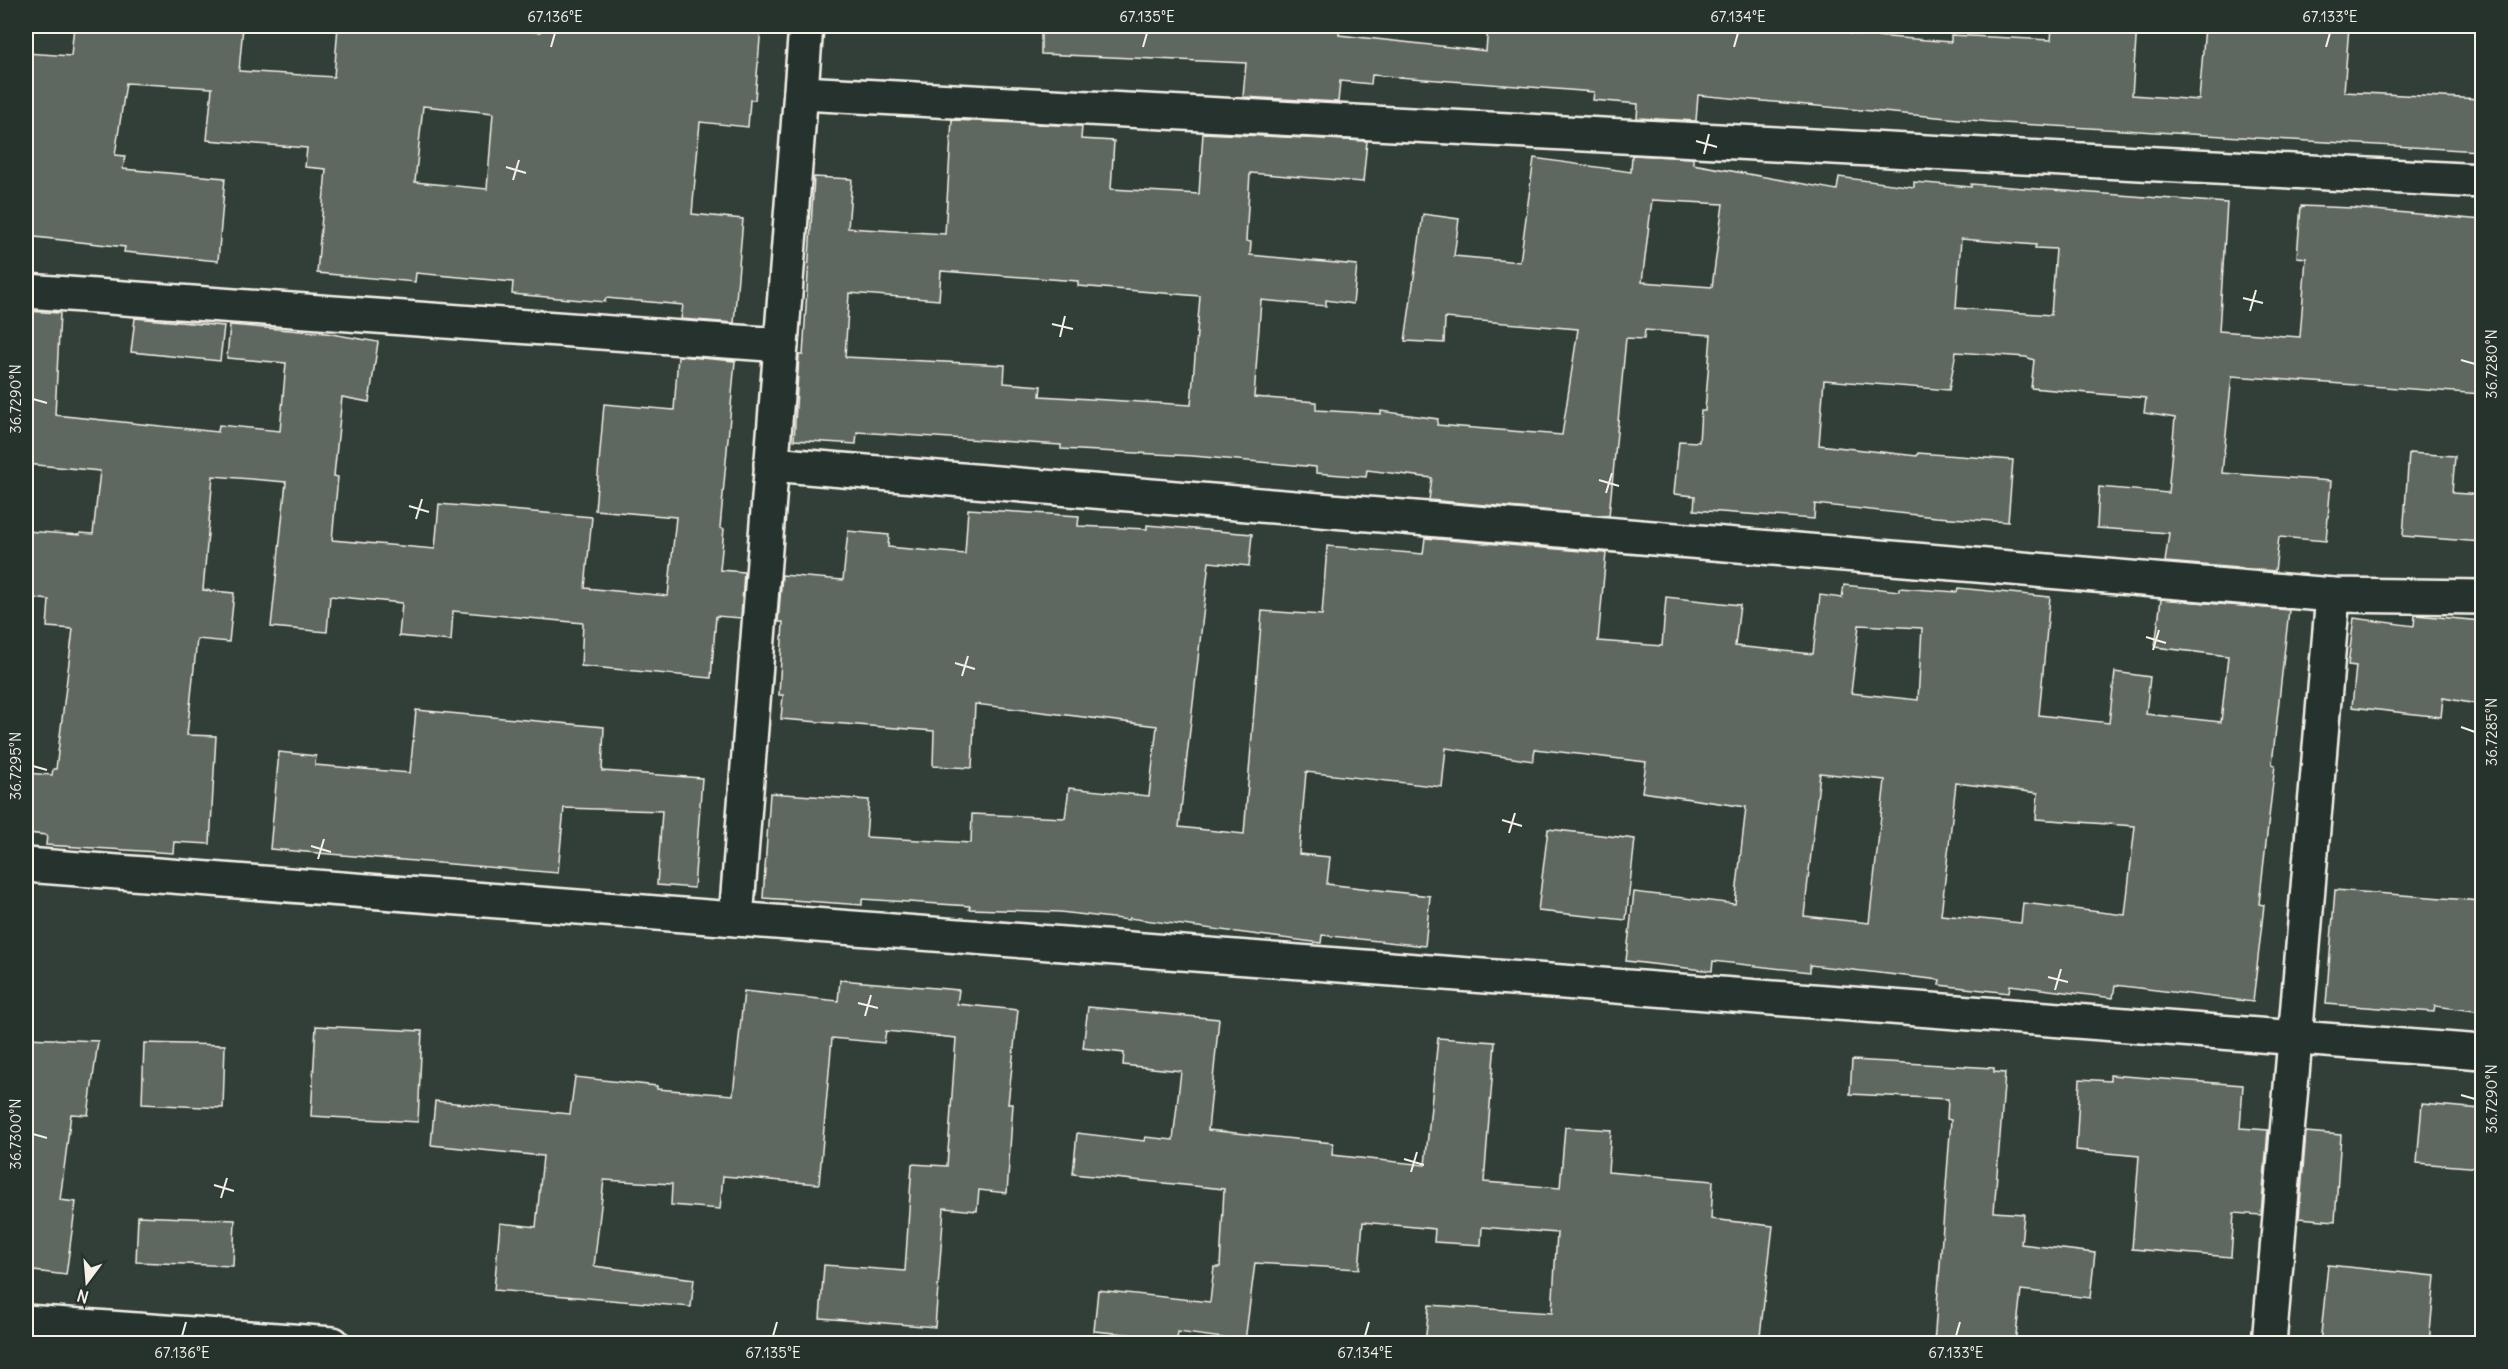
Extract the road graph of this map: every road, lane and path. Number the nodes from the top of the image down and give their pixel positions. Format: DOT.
graph roads {
  1 [pos="806,26"];
  2 [pos="801,93"];
  3 [pos="2482,181"];
  4 [pos="26,291"];
  5 [pos="781,345"];
  6 [pos="771,464"];
  7 [pos="2333,595"];
  8 [pos="2482,597"];
  9 [pos="26,865"];
  10 [pos="736,919"];
  11 [pos="2295,1038"];
  12 [pos="2482,1052"];
  13 [pos="26,1322"];
  14 [pos="333,1344"];
  15 [pos="2269,1344"];
  1 -- 2 [label="street"];
  2 -- 3 [label="street"];
  2 -- 5 [label="street"];
  4 -- 5 [label="street"];
  5 -- 6 [label="street"];
  6 -- 7 [label="street"];
  6 -- 10 [label="street"];
  7 -- 8 [label="street"];
  7 -- 11 [label="street"];
  9 -- 10 [label="street"];
  10 -- 11 [label="street"];
  11 -- 12 [label="street"];
  11 -- 15 [label="street"];
  13 -- 14 [label="street"];
}
